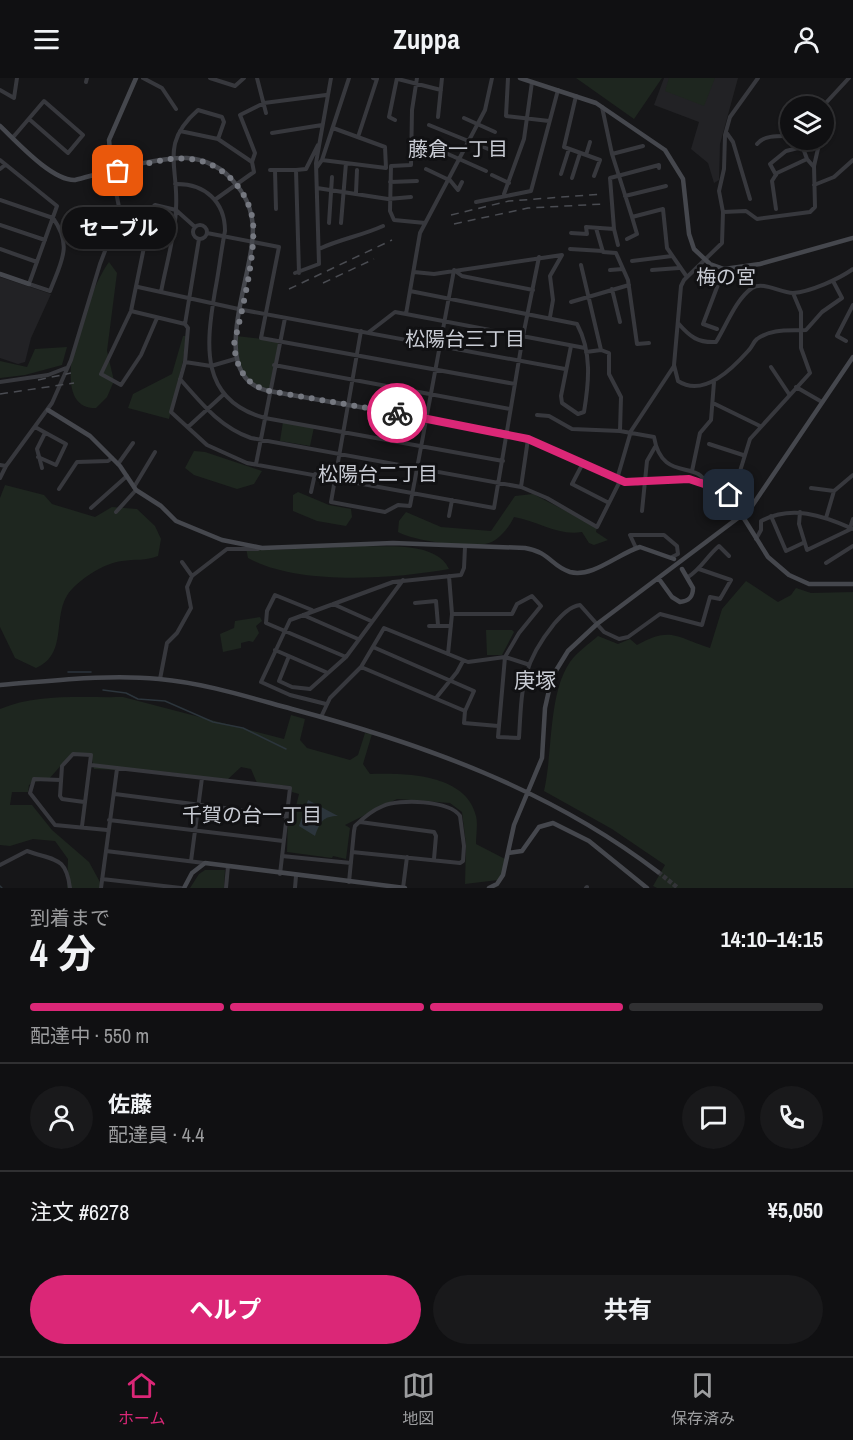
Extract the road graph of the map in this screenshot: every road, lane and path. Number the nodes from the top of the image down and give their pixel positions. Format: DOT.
graph roads {
  1 [pos="17,78"];
  2 [pos="136,78"];
  3 [pos="143,78"];
  4 [pos="210,78"];
  5 [pos="244,78"];
  6 [pos="257,78"];
  7 [pos="331,78"];
  8 [pos="349,78"];
  9 [pos="373,78"];
  10 [pos="398,78"];
  11 [pos="442,78"];
  12 [pos="492,78"];
  13 [pos="508,78"];
  14 [pos="520,78"];
  15 [pos="758,78"];
  16 [pos="849,78"];
  17 [pos="417,81"];
  18 [pos="532,82"];
  19 [pos="0,90"];
  20 [pos="441,90"];
  21 [pos="558,90"];
  22 [pos="326,95"];
  23 [pos="576,96"];
  24 [pos="832,96"];
  25 [pos="264,104"];
  26 [pos="602,107"];
  27 [pos="176,109"];
  28 [pos="266,113"];
  29 [pos="438,117"];
  30 [pos="526,117"];
  31 [pos="29,118"];
  32 [pos="464,118"];
  33 [pos="395,120"];
  34 [pos="549,121"];
  35 [pos="322,125"];
  36 [pos="429,125"];
  37 [pos="477,125"];
  38 [pos="0,126"];
  39 [pos="333,128"];
  40 [pos="6,132"];
  41 [pos="180,132"];
  42 [pos="495,132"];
  43 [pos="725,132"];
  44 [pos="272,133"];
  45 [pos="780,136"];
  46 [pos="13,137"];
  47 [pos="358,137"];
  48 [pos="0,138"];
  49 [pos="218,139"];
  50 [pos="469,141"];
  51 [pos="591,142"];
  52 [pos="757,144"];
  53 [pos="319,145"];
  54 [pos="430,146"];
  55 [pos="643,146"];
  56 [pos="569,149"];
  57 [pos="790,150"];
  58 [pos="803,150"];
  59 [pos="817,150"];
  60 [pos="498,153"];
  61 [pos="580,153"];
  62 [pos="612,154"];
  63 [pos="586,155"];
  64 [pos="172,159"];
  65 [pos="460,159"];
  66 [pos="807,159"];
  67 [pos="0,160"];
  68 [pos="322,160"];
  69 [pos="853,160"];
  70 [pos="252,162"];
  71 [pos="346,163"];
  72 [pos="5,165"];
  73 [pos="813,166"];
  74 [pos="316,168"];
  75 [pos="659,168"];
  76 [pos="426,169"];
  77 [pos="0,170"];
  78 [pos="296,170"];
  79 [pos="357,170"];
  80 [pos="486,171"];
  81 [pos="112,172"];
  82 [pos="561,174"];
  83 [pos="492,175"];
  84 [pos="618,175"];
  85 [pos="776,175"];
  86 [pos="594,176"];
  87 [pos="332,177"];
  88 [pos="572,178"];
  89 [pos="449,180"];
  90 [pos="417,181"];
  91 [pos="462,182"];
  92 [pos="390,183"];
  93 [pos="509,183"];
  94 [pos="176,184"];
  95 [pos="237,185"];
  96 [pos="814,185"];
  97 [pos="666,186"];
  98 [pos="317,188"];
  99 [pos="330,190"];
  100 [pos="343,191"];
  101 [pos="356,193"];
  102 [pos="504,195"];
  103 [pos="625,196"];
  104 [pos="411,197"];
  105 [pos="390,198"];
  106 [pos="750,199"];
  107 [pos="0,200"];
  108 [pos="216,200"];
  109 [pos="476,202"];
  110 [pos="776,208"];
  111 [pos="276,209"];
  112 [pos="176,210"];
  113 [pos="723,212"];
  114 [pos="632,217"];
  115 [pos="52,218"];
  116 [pos="329,223"];
  117 [pos="341,223"];
  118 [pos="425,223"];
  119 [pos="0,225"];
  120 [pos="383,226"];
  121 [pos="195,227"];
  122 [pos="596,228"];
  123 [pos="614,229"];
  124 [pos="207,233"];
  125 [pos="571,233"];
  126 [pos="225,236"];
  127 [pos="199,238"];
  128 [pos="853,238"];
  129 [pos="627,239"];
  130 [pos="45,240"];
  131 [pos="252,242"];
  132 [pos="618,244"];
  133 [pos="0,249"];
  134 [pos="319,249"];
  135 [pos="570,249"];
  136 [pos="603,251"];
  137 [pos="672,256"];
  138 [pos="539,257"];
  139 [pos="632,261"];
  140 [pos="37,262"];
  141 [pos="581,265"];
  142 [pos="680,268"];
  143 [pos="724,268"];
  144 [pos="623,269"];
  145 [pos="853,269"];
  146 [pos="454,270"];
  147 [pos="610,270"];
  148 [pos="652,270"];
  149 [pos="414,272"];
  150 [pos="0,274"];
  151 [pos="687,277"];
  152 [pos="833,281"];
  153 [pos="29,284"];
  154 [pos="629,285"];
  155 [pos="138,287"];
  156 [pos="754,287"];
  157 [pos="612,289"];
  158 [pos="533,290"];
  159 [pos="410,291"];
  160 [pos="161,292"];
  161 [pos="793,293"];
  162 [pos="589,296"];
  163 [pos="189,298"];
  164 [pos="449,298"];
  165 [pos="572,302"];
  166 [pos="213,303"];
  167 [pos="853,305"];
  168 [pos="241,310"];
  169 [pos="131,311"];
  170 [pos="529,313"];
  171 [pos="266,314"];
  172 [pos="406,315"];
  173 [pos="550,317"];
  174 [pos="157,318"];
  175 [pos="285,318"];
  176 [pos="444,321"];
  177 [pos="620,322"];
  178 [pos="677,322"];
  179 [pos="185,324"];
  180 [pos="717,329"];
  181 [pos="362,331"];
  182 [pos="368,332"];
  183 [pos="523,336"];
  184 [pos="279,341"];
  185 [pos="846,342"];
  186 [pos="649,343"];
  187 [pos="440,345"];
  188 [pos="571,346"];
  189 [pos="585,350"];
  190 [pos="601,350"];
  191 [pos="357,355"];
  192 [pos="853,357"];
  193 [pos="236,359"];
  194 [pos="519,359"];
  195 [pos="185,362"];
  196 [pos="274,365"];
  197 [pos="674,365"];
  198 [pos="211,366"];
  199 [pos="68,367"];
  200 [pos="771,367"];
  201 [pos="565,369"];
  202 [pos="436,370"];
  203 [pos="180,379"];
  204 [pos="352,379"];
  205 [pos="0,382"];
  206 [pos="714,382"];
  207 [pos="515,384"];
  208 [pos="796,387"];
  209 [pos="269,391"];
  210 [pos="224,394"];
  211 [pos="789,394"];
  212 [pos="432,395"];
  213 [pos="822,402"];
  214 [pos="713,403"];
  215 [pos="348,405"];
  216 [pos="510,409"];
  217 [pos="48,410"];
  218 [pos="207,410"];
  219 [pos="537,416"];
  220 [pos="265,418"];
  221 [pos="427,419"];
  222 [pos="760,426"];
  223 [pos="34,427"];
  224 [pos="188,427"];
  225 [pos="344,430"];
  226 [pos="620,430"];
  227 [pos="631,431"];
  228 [pos="45,433"];
  229 [pos="507,433"];
  230 [pos="528,439"];
  231 [pos="260,440"];
  232 [pos="133,443"];
  233 [pos="423,444"];
  234 [pos="709,444"];
  235 [pos="656,446"];
  236 [pos="155,452"];
  237 [pos="339,454"];
  238 [pos="743,455"];
  239 [pos="38,457"];
  240 [pos="112,458"];
  241 [pos="503,461"];
  242 [pos="583,463"];
  243 [pos="118,464"];
  244 [pos="256,464"];
  245 [pos="0,465"];
  246 [pos="6,466"];
  247 [pos="42,468"];
  248 [pos="418,468"];
  249 [pos="692,471"];
  250 [pos="315,474"];
  251 [pos="853,475"];
  252 [pos="127,476"];
  253 [pos="335,477"];
  254 [pos="0,478"];
  255 [pos="618,480"];
  256 [pos="498,484"];
  257 [pos="707,485"];
  258 [pos="521,487"];
  259 [pos="59,489"];
  260 [pos="135,489"];
  261 [pos="811,489"];
  262 [pos="834,491"];
  263 [pos="311,492"];
  264 [pos="414,492"];
  265 [pos="727,498"];
  266 [pos="452,500"];
  267 [pos="609,503"];
  268 [pos="91,508"];
  269 [pos="642,511"];
  270 [pos="116,512"];
  271 [pos="800,512"];
  272 [pos="449,516"];
  273 [pos="743,516"];
  274 [pos="771,516"];
  275 [pos="826,518"];
  276 [pos="853,519"];
  277 [pos="851,528"];
  278 [pos="755,540"];
  279 [pos="803,543"];
  280 [pos="853,546"];
  281 [pos="465,547"];
  282 [pos="262,548"];
  283 [pos="636,548"];
  284 [pos="729,555"];
  285 [pos="673,558"];
  286 [pos="182,562"];
  287 [pos="826,562"];
  288 [pos="682,569"];
  289 [pos="699,569"];
  290 [pos="192,576"];
  291 [pos="449,576"];
  292 [pos="688,577"];
  293 [pos="659,579"];
  294 [pos="403,580"];
  295 [pos="853,584"];
  296 [pos="333,603"];
  297 [pos="415,603"];
  298 [pos="313,610"];
  299 [pos="302,614"];
  300 [pos="452,614"];
  301 [pos="371,621"];
  302 [pos="597,624"];
  303 [pos="438,625"];
  304 [pos="429,626"];
  305 [pos="451,627"];
  306 [pos="283,630"];
  307 [pos="358,639"];
  308 [pos="373,647"];
  309 [pos="275,650"];
  310 [pos="448,654"];
  311 [pos="290,656"];
  312 [pos="346,657"];
  313 [pos="505,657"];
  314 [pos="463,661"];
  315 [pos="527,664"];
  316 [pos="362,667"];
  317 [pos="328,673"];
  318 [pos="160,679"];
  319 [pos="451,680"];
  320 [pos="0,685"];
  321 [pos="436,698"];
  322 [pos="326,704"];
  323 [pos="465,711"];
  324 [pos="321,717"];
  325 [pos="498,726"];
  326 [pos="91,765"];
  327 [pos="117,769"];
  328 [pos="202,778"];
  329 [pos="61,780"];
  330 [pos="529,791"];
  331 [pos="115,794"];
  332 [pos="84,802"];
  333 [pos="198,806"];
  334 [pos="286,816"];
  335 [pos="109,820"];
  336 [pos="360,822"];
  337 [pos="82,826"];
  338 [pos="107,830"];
  339 [pos="196,830"];
  340 [pos="283,841"];
  341 [pos="106,852"];
  342 [pos="352,852"];
  343 [pos="508,853"];
  344 [pos="282,856"];
  345 [pos="407,857"];
  346 [pos="434,859"];
  347 [pos="191,861"];
  348 [pos="205,863"];
  349 [pos="351,863"];
  350 [pos="0,865"];
  351 [pos="228,866"];
  352 [pos="658,872"];
  353 [pos="280,874"];
  354 [pos="296,876"];
  355 [pos="102,879"];
  356 [pos="349,882"];
  357 [pos="368,886"];
  358 [pos="70,888"];
  359 [pos="101,888"];
  360 [pos="183,888"];
  361 [pos="226,888"];
  362 [pos="295,888"];
  363 [pos="404,888"];
  364 [pos="489,888"];
  365 [pos="647,888"];
  1 -- 19 [label="street"];
  2 -- 81 [label="street"];
  3 -- 27 [label="street"];
  4 -- 5 [label="street"];
  6 -- 25 [label="street"];
  7 -- 22 [label="street"];
  8 -- 39 [label="street"];
  9 -- 47 [label="street"];
  10 -- 17 [label="street"];
  10 -- 33 [label="street"];
  11 -- 20 [label="street"];
  12 -- 37 [label="street"];
  13 -- 30 [label="street"];
  14 -- 18 [label="street"];
  15 -- 43 [label="street"];
  16 -- 24 [label="street"];
  17 -- 20 [label="street"];
  17 -- 92 [label="street"];
  18 -- 21 [label="street"];
  18 -- 30 [label="street"];
  20 -- 29 [label="street"];
  21 -- 23 [label="street"];
  21 -- 34 [label="street"];
  22 -- 25 [label="street"];
  22 -- 35 [label="street"];
  23 -- 26 [label="street"];
  23 -- 56 [label="street"];
  25 -- 28 [label="street"];
  25 -- 70 [label="street"];
  26 -- 62 [label="street"];
  26 -- 143 [label="street"];
  30 -- 34 [label="street"];
  30 -- 93 [label="street"];
  31 -- 31 [label="street"];
  31 -- 46 [label="street"];
  32 -- 37 [label="street"];
  34 -- 102 [label="street"];
  35 -- 44 [label="street"];
  35 -- 53 [label="street"];
  36 -- 50 [label="street"];
  37 -- 42 [label="street"];
  37 -- 50 [label="street"];
  38 -- 40 [label="street"];
  39 -- 47 [label="street"];
  39 -- 68 [label="street"];
  40 -- 46 [label="street"];
  40 -- 48 [label="street"];
  41 -- 49 [label="street"];
  41 -- 49 [label="street"];
  41 -- 64 [label="street"];
  43 -- 106 [label="street"];
  43 -- 113 [label="street"];
  45 -- 52 [label="street"];
  46 -- 81 [label="street"];
  47 -- 71 [label="street"];
  49 -- 70 [label="street"];
  50 -- 60 [label="street"];
  50 -- 65 [label="street"];
  51 -- 63 [label="street"];
  53 -- 74 [label="street"];
  53 -- 78 [label="street"];
  54 -- 65 [label="street"];
  55 -- 62 [label="street"];
  56 -- 61 [label="street"];
  56 -- 82 [label="street"];
  57 -- 85 [label="street"];
  58 -- 66 [label="street"];
  59 -- 73 [label="street"];
  61 -- 63 [label="street"];
  61 -- 88 [label="street"];
  62 -- 84 [label="street"];
  63 -- 86 [label="street"];
  64 -- 81 [label="street"];
  64 -- 94 [label="street"];
  64 -- 95 [label="street"];
  65 -- 80 [label="street"];
  65 -- 89 [label="street"];
  66 -- 73 [label="street"];
  66 -- 85 [label="street"];
  67 -- 72 [label="street"];
  68 -- 71 [label="street"];
  68 -- 74 [label="street"];
  69 -- 96 [label="street"];
  70 -- 95 [label="street"];
  71 -- 100 [label="street"];
  72 -- 77 [label="street"];
  72 -- 115 [label="street"];
  73 -- 96 [label="street"];
  74 -- 98 [label="street"];
  75 -- 84 [label="street"];
  76 -- 89 [label="street"];
  78 -- 111 [label="street"];
  78 -- 134 [label="street"];
  79 -- 101 [label="street"];
  81 -- 199 [label="street"];
  83 -- 93 [label="street"];
  84 -- 103 [label="street"];
  84 -- 123 [label="street"];
  85 -- 110 [label="street"];
  87 -- 99 [label="street"];
  89 -- 91 [label="street"];
  89 -- 118 [label="street"];
  90 -- 92 [label="street"];
  92 -- 105 [label="street"];
  93 -- 102 [label="street"];
  94 -- 108 [label="street"];
  94 -- 112 [label="street"];
  95 -- 108 [label="street"];
  95 -- 131 [label="street"];
  96 -- 113 [label="street"];
  97 -- 103 [label="street"];
  98 -- 99 [label="street"];
  98 -- 134 [label="street"];
  99 -- 100 [label="street"];
  99 -- 116 [label="street"];
  100 -- 101 [label="street"];
  100 -- 117 [label="street"];
  101 -- 105 [label="street"];
  102 -- 109 [label="street"];
  103 -- 114 [label="street"];
  104 -- 105 [label="street"];
  105 -- 118 [label="street"];
  107 -- 115 [label="street"];
  108 -- 126 [label="street"];
  112 -- 121 [label="street"];
  112 -- 155 [label="street"];
  112 -- 160 [label="street"];
  113 -- 151 [label="street"];
  114 -- 129 [label="street"];
  114 -- 137 [label="street"];
  115 -- 130 [label="street"];
  115 -- 153 [label="street"];
  118 -- 149 [label="street"];
  119 -- 130 [label="street"];
  120 -- 134 [label="street"];
  121 -- 124 [label="street"];
  121 -- 127 [label="street"];
  122 -- 123 [label="street"];
  122 -- 125 [label="street"];
  122 -- 136 [label="street"];
  123 -- 132 [label="street"];
  124 -- 126 [label="street"];
  124 -- 127 [label="street"];
  126 -- 131 [label="street"];
  126 -- 166 [label="street"];
  127 -- 163 [label="street"];
  128 -- 143 [label="street"];
  130 -- 140 [label="street"];
  131 -- 168 [label="street"];
  131 -- 171 [label="street"];
  133 -- 140 [label="street"];
  135 -- 136 [label="street"];
  136 -- 144 [label="street"];
  137 -- 139 [label="street"];
  137 -- 142 [label="street"];
  138 -- 146 [label="street"];
  138 -- 158 [label="street"];
  138 -- 173 [label="street"];
  140 -- 153 [label="street"];
  141 -- 162 [label="street"];
  142 -- 148 [label="street"];
  142 -- 151 [label="street"];
  143 -- 156 [label="street"];
  143 -- 180 [label="street"];
  144 -- 147 [label="street"];
  144 -- 154 [label="street"];
  145 -- 152 [label="street"];
  146 -- 149 [label="street"];
  146 -- 158 [label="street"];
  146 -- 164 [label="street"];
  149 -- 159 [label="street"];
  150 -- 153 [label="street"];
  151 -- 178 [label="street"];
  152 -- 161 [label="street"];
  152 -- 206 [label="street"];
  154 -- 157 [label="street"];
  154 -- 186 [label="street"];
  155 -- 160 [label="street"];
  155 -- 169 [label="street"];
  156 -- 161 [label="street"];
  156 -- 178 [label="street"];
  157 -- 162 [label="street"];
  157 -- 177 [label="street"];
  158 -- 170 [label="street"];
  159 -- 164 [label="street"];
  159 -- 172 [label="street"];
  160 -- 163 [label="street"];
  161 -- 208 [label="street"];
  162 -- 165 [label="street"];
  162 -- 190 [label="street"];
  163 -- 166 [label="street"];
  163 -- 179 [label="street"];
  164 -- 170 [label="street"];
  164 -- 176 [label="street"];
  166 -- 168 [label="street"];
  166 -- 198 [label="street"];
  167 -- 185 [label="street"];
  168 -- 171 [label="street"];
  168 -- 193 [label="street"];
  169 -- 174 [label="street"];
  169 -- 174 [label="street"];
  170 -- 173 [label="street"];
  170 -- 183 [label="street"];
  171 -- 175 [label="street"];
  171 -- 184 [label="street"];
  172 -- 176 [label="street"];
  172 -- 182 [label="street"];
  173 -- 189 [label="street"];
  174 -- 179 [label="street"];
  175 -- 181 [label="street"];
  175 -- 184 [label="street"];
  176 -- 183 [label="street"];
  176 -- 187 [label="street"];
  178 -- 197 [label="street"];
  179 -- 195 [label="street"];
  181 -- 182 [label="street"];
  181 -- 191 [label="street"];
  182 -- 187 [label="street"];
  183 -- 188 [label="street"];
  183 -- 194 [label="street"];
  184 -- 191 [label="street"];
  184 -- 196 [label="street"];
  187 -- 194 [label="street"];
  187 -- 202 [label="street"];
  188 -- 189 [label="street"];
  188 -- 201 [label="street"];
  189 -- 190 [label="street"];
  189 -- 201 [label="street"];
  190 -- 226 [label="street"];
  191 -- 202 [label="street"];
  191 -- 204 [label="street"];
  192 -- 213 [label="street"];
  193 -- 198 [label="street"];
  193 -- 209 [label="street"];
  194 -- 201 [label="street"];
  194 -- 207 [label="street"];
  195 -- 198 [label="street"];
  195 -- 203 [label="street"];
  196 -- 204 [label="street"];
  196 -- 209 [label="street"];
  197 -- 206 [label="street"];
  197 -- 227 [label="street"];
  198 -- 210 [label="street"];
  199 -- 205 [label="street"];
  199 -- 217 [label="street"];
  200 -- 211 [label="street"];
  202 -- 207 [label="street"];
  202 -- 212 [label="street"];
  203 -- 218 [label="street"];
  203 -- 224 [label="street"];
  204 -- 212 [label="street"];
  204 -- 215 [label="street"];
  206 -- 214 [label="street"];
  207 -- 216 [label="street"];
  208 -- 211 [label="street"];
  208 -- 213 [label="street"];
  209 -- 215 [label="street"];
  209 -- 220 [label="street"];
  210 -- 218 [label="street"];
  210 -- 220 [label="street"];
  211 -- 222 [label="street"];
  212 -- 216 [label="street"];
  212 -- 221 [label="street"];
  213 -- 273 [label="street"];
  214 -- 222 [label="street"];
  214 -- 249 [label="street"];
  215 -- 221 [label="street"];
  215 -- 225 [label="street"];
  216 -- 229 [label="street"];
  217 -- 223 [label="street"];
  217 -- 240 [label="street"];
  218 -- 224 [label="street"];
  218 -- 231 [label="street"];
  219 -- 226 [label="street"];
  220 -- 225 [label="street"];
  220 -- 231 [label="street"];
  221 -- 229 [label="street"];
  221 -- 233 [label="street"];
  222 -- 238 [label="street"];
  223 -- 228 [label="street"];
  223 -- 246 [label="street"];
  224 -- 244 [label="street"];
  225 -- 233 [label="street"];
  225 -- 237 [label="street"];
  226 -- 227 [label="street"];
  227 -- 235 [label="street"];
  227 -- 255 [label="street"];
  228 -- 239 [label="street"];
  228 -- 239 [label="street"];
  229 -- 230 [label="street"];
  229 -- 241 [label="street"];
  230 -- 242 [label="street"];
  230 -- 258 [label="street"];
  231 -- 237 [label="street"];
  231 -- 244 [label="street"];
  232 -- 243 [label="street"];
  233 -- 241 [label="street"];
  233 -- 248 [label="street"];
  234 -- 238 [label="street"];
  235 -- 249 [label="street"];
  235 -- 269 [label="street"];
  236 -- 260 [label="street"];
  237 -- 248 [label="street"];
  237 -- 253 [label="street"];
  238 -- 265 [label="street"];
  239 -- 247 [label="street"];
  240 -- 243 [label="street"];
  240 -- 259 [label="street"];
  241 -- 256 [label="street"];
  242 -- 255 [label="street"];
  242 -- 267 [label="street"];
  243 -- 252 [label="street"];
  244 -- 250 [label="street"];
  245 -- 246 [label="street"];
  246 -- 254 [label="street"];
  248 -- 256 [label="street"];
  248 -- 264 [label="street"];
  249 -- 257 [label="street"];
  250 -- 253 [label="street"];
  250 -- 263 [label="street"];
  251 -- 262 [label="street"];
  252 -- 260 [label="street"];
  252 -- 268 [label="street"];
  253 -- 264 [label="street"];
  253 -- 264 [label="street"];
  255 -- 257 [label="street"];
  255 -- 267 [label="street"];
  256 -- 258 [label="street"];
  256 -- 266 [label="street"];
  257 -- 265 [label="street"];
  258 -- 267 [label="street"];
  260 -- 270 [label="street"];
  260 -- 282 [label="street"];
  261 -- 262 [label="street"];
  262 -- 275 [label="street"];
  264 -- 266 [label="street"];
  265 -- 273 [label="street"];
  266 -- 272 [label="street"];
  271 -- 274 [label="street"];
  271 -- 275 [label="street"];
  271 -- 279 [label="street"];
  273 -- 278 [label="street"];
  273 -- 293 [label="street"];
  274 -- 278 [label="street"];
  274 -- 279 [label="street"];
  275 -- 277 [label="street"];
  276 -- 277 [label="street"];
  277 -- 279 [label="street"];
  278 -- 295 [label="street"];
  280 -- 287 [label="street"];
  281 -- 282 [label="street"];
  281 -- 283 [label="street"];
  281 -- 291 [label="street"];
  282 -- 290 [label="street"];
  283 -- 285 [label="street"];
  283 -- 285 [label="street"];
  284 -- 289 [label="street"];
  286 -- 290 [label="street"];
  288 -- 292 [label="street"];
  289 -- 292 [label="street"];
  289 -- 302 [label="street"];
  290 -- 318 [label="street"];
  291 -- 294 [label="street"];
  291 -- 300 [label="street"];
  292 -- 293 [label="street"];
  293 -- 302 [label="street"];
  294 -- 296 [label="street"];
  294 -- 301 [label="street"];
  296 -- 298 [label="street"];
  296 -- 301 [label="street"];
  297 -- 303 [label="street"];
  298 -- 299 [label="street"];
  298 -- 306 [label="street"];
  299 -- 306 [label="street"];
  299 -- 307 [label="street"];
  300 -- 305 [label="street"];
  300 -- 313 [label="street"];
  301 -- 307 [label="street"];
  302 -- 315 [label="street"];
  302 -- 330 [label="street"];
  303 -- 304 [label="street"];
  303 -- 305 [label="street"];
  305 -- 310 [label="street"];
  306 -- 309 [label="street"];
  306 -- 312 [label="street"];
  307 -- 312 [label="street"];
  308 -- 310 [label="street"];
  308 -- 316 [label="street"];
  308 -- 319 [label="street"];
  309 -- 311 [label="street"];
  309 -- 322 [label="street"];
  310 -- 314 [label="street"];
  311 -- 317 [label="street"];
  311 -- 317 [label="street"];
  312 -- 317 [label="street"];
  313 -- 314 [label="street"];
  313 -- 315 [label="street"];
  313 -- 325 [label="street"];
  314 -- 319 [label="street"];
  315 -- 325 [label="street"];
  316 -- 321 [label="street"];
  316 -- 322 [label="street"];
  318 -- 320 [label="street"];
  318 -- 324 [label="street"];
  319 -- 321 [label="street"];
  319 -- 323 [label="street"];
  321 -- 323 [label="street"];
  322 -- 324 [label="street"];
  323 -- 325 [label="street"];
  324 -- 330 [label="street"];
  326 -- 327 [label="street"];
  326 -- 329 [label="street"];
  326 -- 332 [label="street"];
  327 -- 328 [label="street"];
  327 -- 331 [label="street"];
  328 -- 333 [label="street"];
  328 -- 334 [label="street"];
  329 -- 332 [label="street"];
  329 -- 337 [label="street"];
  330 -- 343 [label="street"];
  330 -- 352 [label="street"];
  331 -- 333 [label="street"];
  331 -- 335 [label="street"];
  332 -- 337 [label="street"];
  333 -- 334 [label="street"];
  333 -- 339 [label="street"];
  334 -- 340 [label="street"];
  335 -- 338 [label="street"];
  335 -- 339 [label="street"];
  336 -- 342 [label="street"];
  336 -- 346 [label="street"];
  336 -- 346 [label="street"];
  337 -- 338 [label="street"];
  338 -- 341 [label="street"];
  339 -- 340 [label="street"];
  339 -- 347 [label="street"];
  340 -- 344 [label="street"];
  341 -- 347 [label="street"];
  341 -- 355 [label="street"];
  342 -- 345 [label="street"];
  342 -- 349 [label="street"];
  343 -- 364 [label="street"];
  343 -- 365 [label="street"];
  344 -- 349 [label="street"];
  344 -- 353 [label="street"];
  345 -- 346 [label="street"];
  345 -- 363 [label="street"];
  347 -- 348 [label="street"];
  348 -- 351 [label="street"];
  348 -- 360 [label="street"];
  349 -- 356 [label="street"];
  350 -- 358 [label="street"];
  351 -- 353 [label="street"];
  351 -- 361 [label="street"];
  353 -- 354 [label="street"];
  354 -- 356 [label="street"];
  354 -- 362 [label="street"];
  355 -- 359 [label="street"];
  355 -- 360 [label="street"];
  356 -- 357 [label="street"];
  357 -- 363 [label="street"];
}
